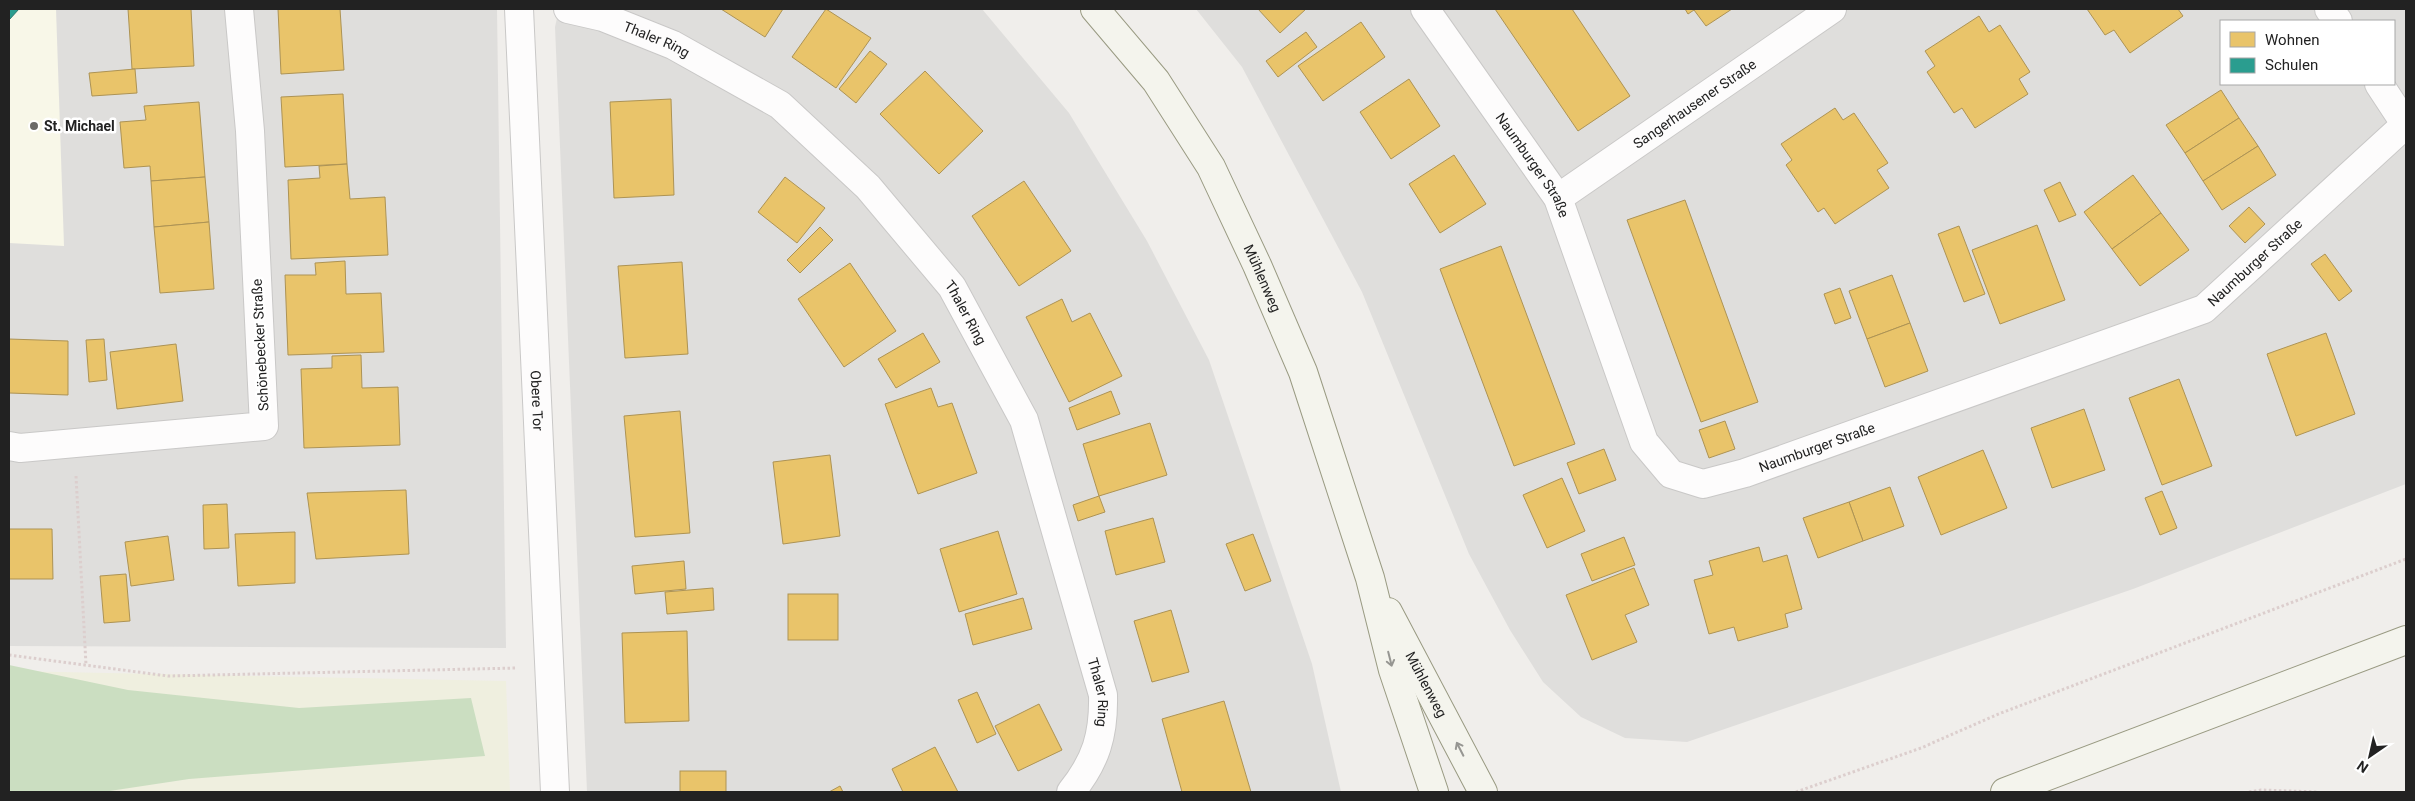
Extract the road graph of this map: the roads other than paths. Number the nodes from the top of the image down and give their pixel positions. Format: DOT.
graph roads {
  1 [pos="239,9"];
  2 [pos="519,9"];
  3 [pos="568,9"];
  4 [pos="1095,9"];
  5 [pos="1425,9"];
  6 [pos="1832,9"];
  7 [pos="2330,9"];
  8 [pos="2337,20"];
  9 [pos="2380,85"];
  10 [pos="2406,125"];
  11 [pos="1558,198"];
  12 [pos="9,446"];
  13 [pos="1370,578"];
  14 [pos="2406,640"];
  15 [pos="555,792"];
  16 [pos="1071,792"];
  17 [pos="1434,792"];
  18 [pos="1483,792"];
  19 [pos="2005,792"];
  1 -- 12 [label="street, Schönebecker Straße"];
  2 -- 15 [label="street, Obere Tor"];
  3 -- 16 [label="street, Thaler Ring"];
  4 -- 13 [label="street, Mühlenweg"];
  5 -- 11 [label="street, Naumburger Straße"];
  6 -- 11 [label="street, Sangerhausener Straße"];
  7 -- 8 [label="street"];
  9 -- 10 [label="street"];
  10 -- 11 [label="street, Naumburger Straße"];
  13 -- 17 [label="street, Mühlenweg, one-way"];
  18 -- 13 [label="street, Mühlenweg, one-way"];
  14 -- 19 [label="street"];
}
